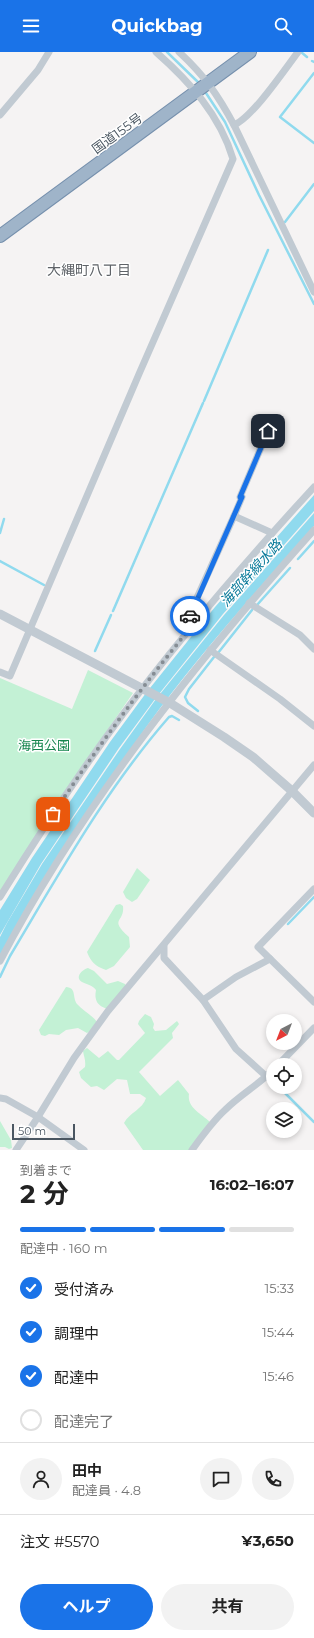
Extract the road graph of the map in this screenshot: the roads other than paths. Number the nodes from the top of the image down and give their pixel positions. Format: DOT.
graph roads {
  1 [pos="49,52"];
  2 [pos="156,52"];
  3 [pos="179,52"];
  4 [pos="250,52"];
  5 [pos="298,52"];
  6 [pos="208,84"];
  7 [pos="196,92"];
  8 [pos="0,115"];
  9 [pos="234,125"];
  10 [pos="235,145"];
  11 [pos="0,236"];
  12 [pos="314,292"];
  13 [pos="268,431"];
  14 [pos="314,487"];
  15 [pos="234,516"];
  16 [pos="314,530"];
  17 [pos="272,533"];
  18 [pos="249,603"];
  19 [pos="0,614"];
  20 [pos="30,630"];
  21 [pos="188,631"];
  22 [pos="314,649"];
  23 [pos="210,650"];
  24 [pos="0,672"];
  25 [pos="145,690"];
  26 [pos="169,702"];
  27 [pos="314,726"];
  28 [pos="314,765"];
  29 [pos="292,791"];
  30 [pos="314,813"];
  31 [pos="314,889"];
  32 [pos="0,897"];
  33 [pos="164,946"];
  34 [pos="164,958"];
  35 [pos="270,959"];
  36 [pos="0,961"];
  37 [pos="151,962"];
  38 [pos="203,1000"];
  39 [pos="314,1002"];
  40 [pos="314,1028"];
  41 [pos="285,1058"];
  42 [pos="266,1076"];
  43 [pos="266,1078"];
  44 [pos="0,1098"];
  45 [pos="38,1117"];
  46 [pos="16,1150"];
  47 [pos="84,1150"];
  48 [pos="192,1150"];
  1 -- 8 [label="street"];
  2 -- 7 [label="street"];
  3 -- 6 [label="street"];
  4 -- 6 [label="highway, 国道155号"];
  5 -- 9 [label="street"];
  6 -- 7 [label="highway, 国道155号"];
  6 -- 9 [label="street"];
  7 -- 10 [label="street"];
  7 -- 11 [label="highway, 国道155号"];
  9 -- 10 [label="street"];
  10 -- 12 [label="street"];
  10 -- 20 [label="street"];
  13 -- 15 [label="street"];
  14 -- 17 [label="street"];
  15 -- 17 [label="street"];
  15 -- 21 [label="street"];
  16 -- 18 [label="street"];
  17 -- 21 [label="street"];
  18 -- 22 [label="street"];
  18 -- 23 [label="street"];
  19 -- 20 [label="street"];
  20 -- 24 [label="street"];
  20 -- 25 [label="street"];
  21 -- 25 [label="street"];
  23 -- 26 [label="street"];
  23 -- 27 [label="street"];
  25 -- 26 [label="street"];
  25 -- 32 [label="street"];
  26 -- 29 [label="street"];
  26 -- 36 [label="street"];
  28 -- 29 [label="street"];
  29 -- 30 [label="street"];
  29 -- 33 [label="street"];
  31 -- 35 [label="street"];
  33 -- 34 [label="street"];
  33 -- 37 [label="street"];
  34 -- 37 [label="street"];
  34 -- 38 [label="street"];
  35 -- 38 [label="street"];
  35 -- 39 [label="street"];
  37 -- 45 [label="street"];
  38 -- 42 [label="street"];
  40 -- 41 [label="street"];
  43 -- 48 [label="street"];
  44 -- 45 [label="street"];
  45 -- 46 [label="street"];
  45 -- 47 [label="street"];
}
